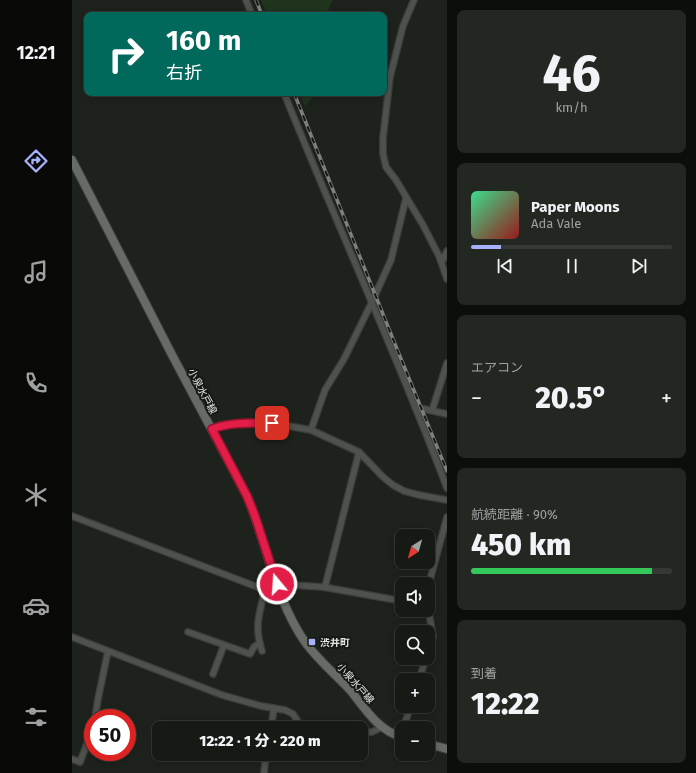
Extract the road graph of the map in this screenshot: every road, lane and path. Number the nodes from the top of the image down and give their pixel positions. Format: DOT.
graph roads {
  1 [pos="246,0"];
  2 [pos="414,0"];
  3 [pos="251,12"];
  4 [pos="285,96"];
  5 [pos="72,160"];
  6 [pos="406,198"];
  7 [pos="447,251"];
  8 [pos="442,262"];
  9 [pos="447,280"];
  10 [pos="372,302"];
  11 [pos="447,363"];
  12 [pos="415,408"];
  13 [pos="432,411"];
  14 [pos="447,414"];
  15 [pos="212,429"];
  16 [pos="311,430"];
  17 [pos="359,452"];
  18 [pos="447,488"];
  19 [pos="447,500"];
  20 [pos="72,516"];
  21 [pos="447,518"];
  22 [pos="431,577"];
  23 [pos="277,584"];
  24 [pos="325,587"];
  25 [pos="265,590"];
  26 [pos="395,600"];
  27 [pos="188,632"];
  28 [pos="72,637"];
  29 [pos="260,643"];
  30 [pos="224,645"];
  31 [pos="108,651"];
  32 [pos="262,651"];
  33 [pos="213,674"];
  34 [pos="274,708"];
  35 [pos="97,709"];
  36 [pos="271,721"];
  37 [pos="298,721"];
  38 [pos="382,727"];
  39 [pos="395,731"];
  40 [pos="368,732"];
  41 [pos="435,746"];
  42 [pos="447,749"];
  43 [pos="84,752"];
  44 [pos="72,759"];
  45 [pos="265,761"];
  46 [pos="264,773"];
  1 -- 3 [label="street"];
  2 -- 6 [label="street"];
  4 -- 10 [label="street"];
  5 -- 15 [label="main road, 小泉水戸線"];
  6 -- 8 [label="street"];
  6 -- 10 [label="street"];
  7 -- 8 [label="street"];
  8 -- 9 [label="street"];
  10 -- 12 [label="street"];
  10 -- 16 [label="street"];
  11 -- 13 [label="street"];
  12 -- 13 [label="street"];
  12 -- 18 [label="street"];
  13 -- 14 [label="street"];
  15 -- 16 [label="street"];
  15 -- 23 [label="main road, 小泉水戸線"];
  16 -- 17 [label="street"];
  17 -- 19 [label="street"];
  17 -- 24 [label="street"];
  20 -- 25 [label="street"];
  21 -- 22 [label="street"];
  23 -- 24 [label="street"];
  23 -- 25 [label="street"];
  23 -- 38 [label="main road, 小泉水戸線"];
  24 -- 26 [label="street"];
  25 -- 29 [label="street"];
  27 -- 30 [label="street"];
  28 -- 31 [label="street"];
  29 -- 30 [label="street"];
  29 -- 32 [label="street"];
  30 -- 33 [label="street"];
  31 -- 34 [label="street"];
  31 -- 35 [label="street"];
  34 -- 36 [label="street"];
  34 -- 37 [label="street"];
  38 -- 39 [label="main road, 小泉水戸線"];
  38 -- 40 [label="street"];
  41 -- 42 [label="main road"];
  43 -- 44 [label="street"];
  45 -- 46 [label="street"];
}
